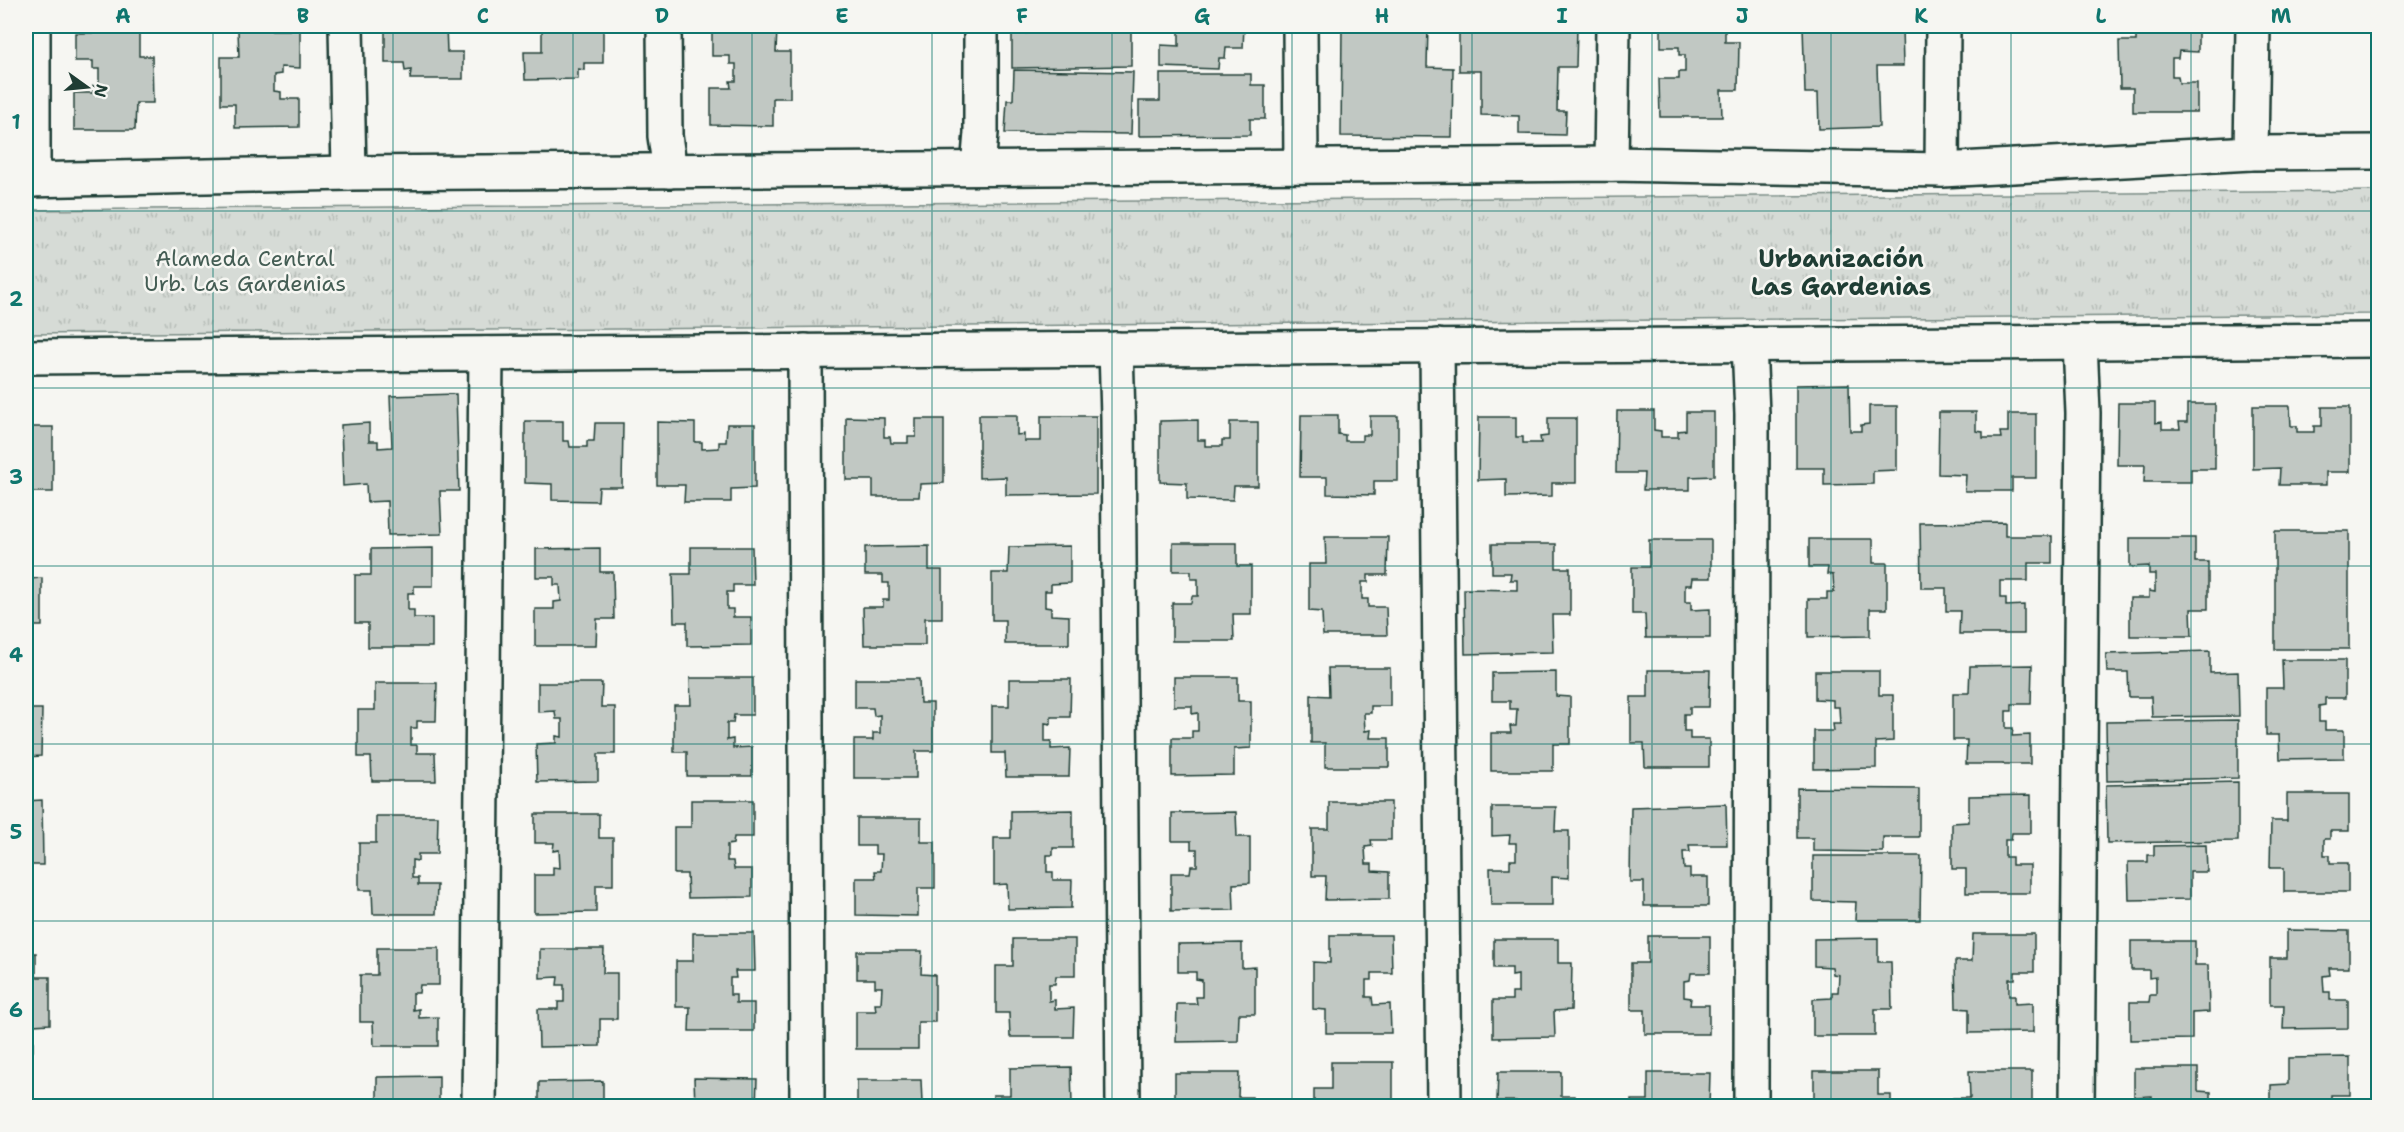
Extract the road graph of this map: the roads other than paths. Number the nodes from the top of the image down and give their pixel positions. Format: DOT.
graph roads {
  1 [pos="33,26"];
  2 [pos="346,26"];
  3 [pos="664,26"];
  4 [pos="981,26"];
  5 [pos="1300,26"];
  6 [pos="1613,26"];
  7 [pos="1943,26"];
  8 [pos="2253,26"];
  9 [pos="2379,152"];
  10 [pos="2251,153"];
  11 [pos="1611,164"];
  12 [pos="1302,166"];
  13 [pos="978,168"];
  14 [pos="1942,170"];
  15 [pos="670,171"];
  16 [pos="349,173"];
  17 [pos="29,180"];
  18 [pos="2379,340"];
  19 [pos="2080,342"];
  20 [pos="1749,344"];
  21 [pos="1437,346"];
  22 [pos="1116,349"];
  23 [pos="806,351"];
  24 [pos="486,354"];
  25 [pos="26,357"];
  26 [pos="479,1107"];
  27 [pos="807,1107"];
  28 [pos="1123,1107"];
  29 [pos="1444,1107"];
  30 [pos="1751,1107"];
  31 [pos="2077,1107"];
  1 -- 17 [label="street"];
  2 -- 16 [label="street"];
  3 -- 15 [label="street"];
  4 -- 13 [label="street"];
  5 -- 12 [label="street"];
  6 -- 11 [label="street"];
  7 -- 14 [label="street"];
  8 -- 10 [label="street"];
  9 -- 10 [label="street"];
  10 -- 14 [label="street"];
  11 -- 12 [label="street"];
  11 -- 14 [label="street"];
  12 -- 13 [label="street"];
  13 -- 15 [label="street"];
  15 -- 16 [label="street"];
  16 -- 17 [label="street"];
  18 -- 19 [label="street"];
  19 -- 20 [label="street"];
  19 -- 31 [label="street"];
  20 -- 21 [label="street"];
  20 -- 30 [label="street"];
  21 -- 22 [label="street"];
  21 -- 29 [label="street"];
  22 -- 23 [label="street"];
  22 -- 28 [label="street"];
  23 -- 24 [label="street"];
  23 -- 27 [label="street"];
  24 -- 25 [label="street"];
  24 -- 26 [label="street"];
}
